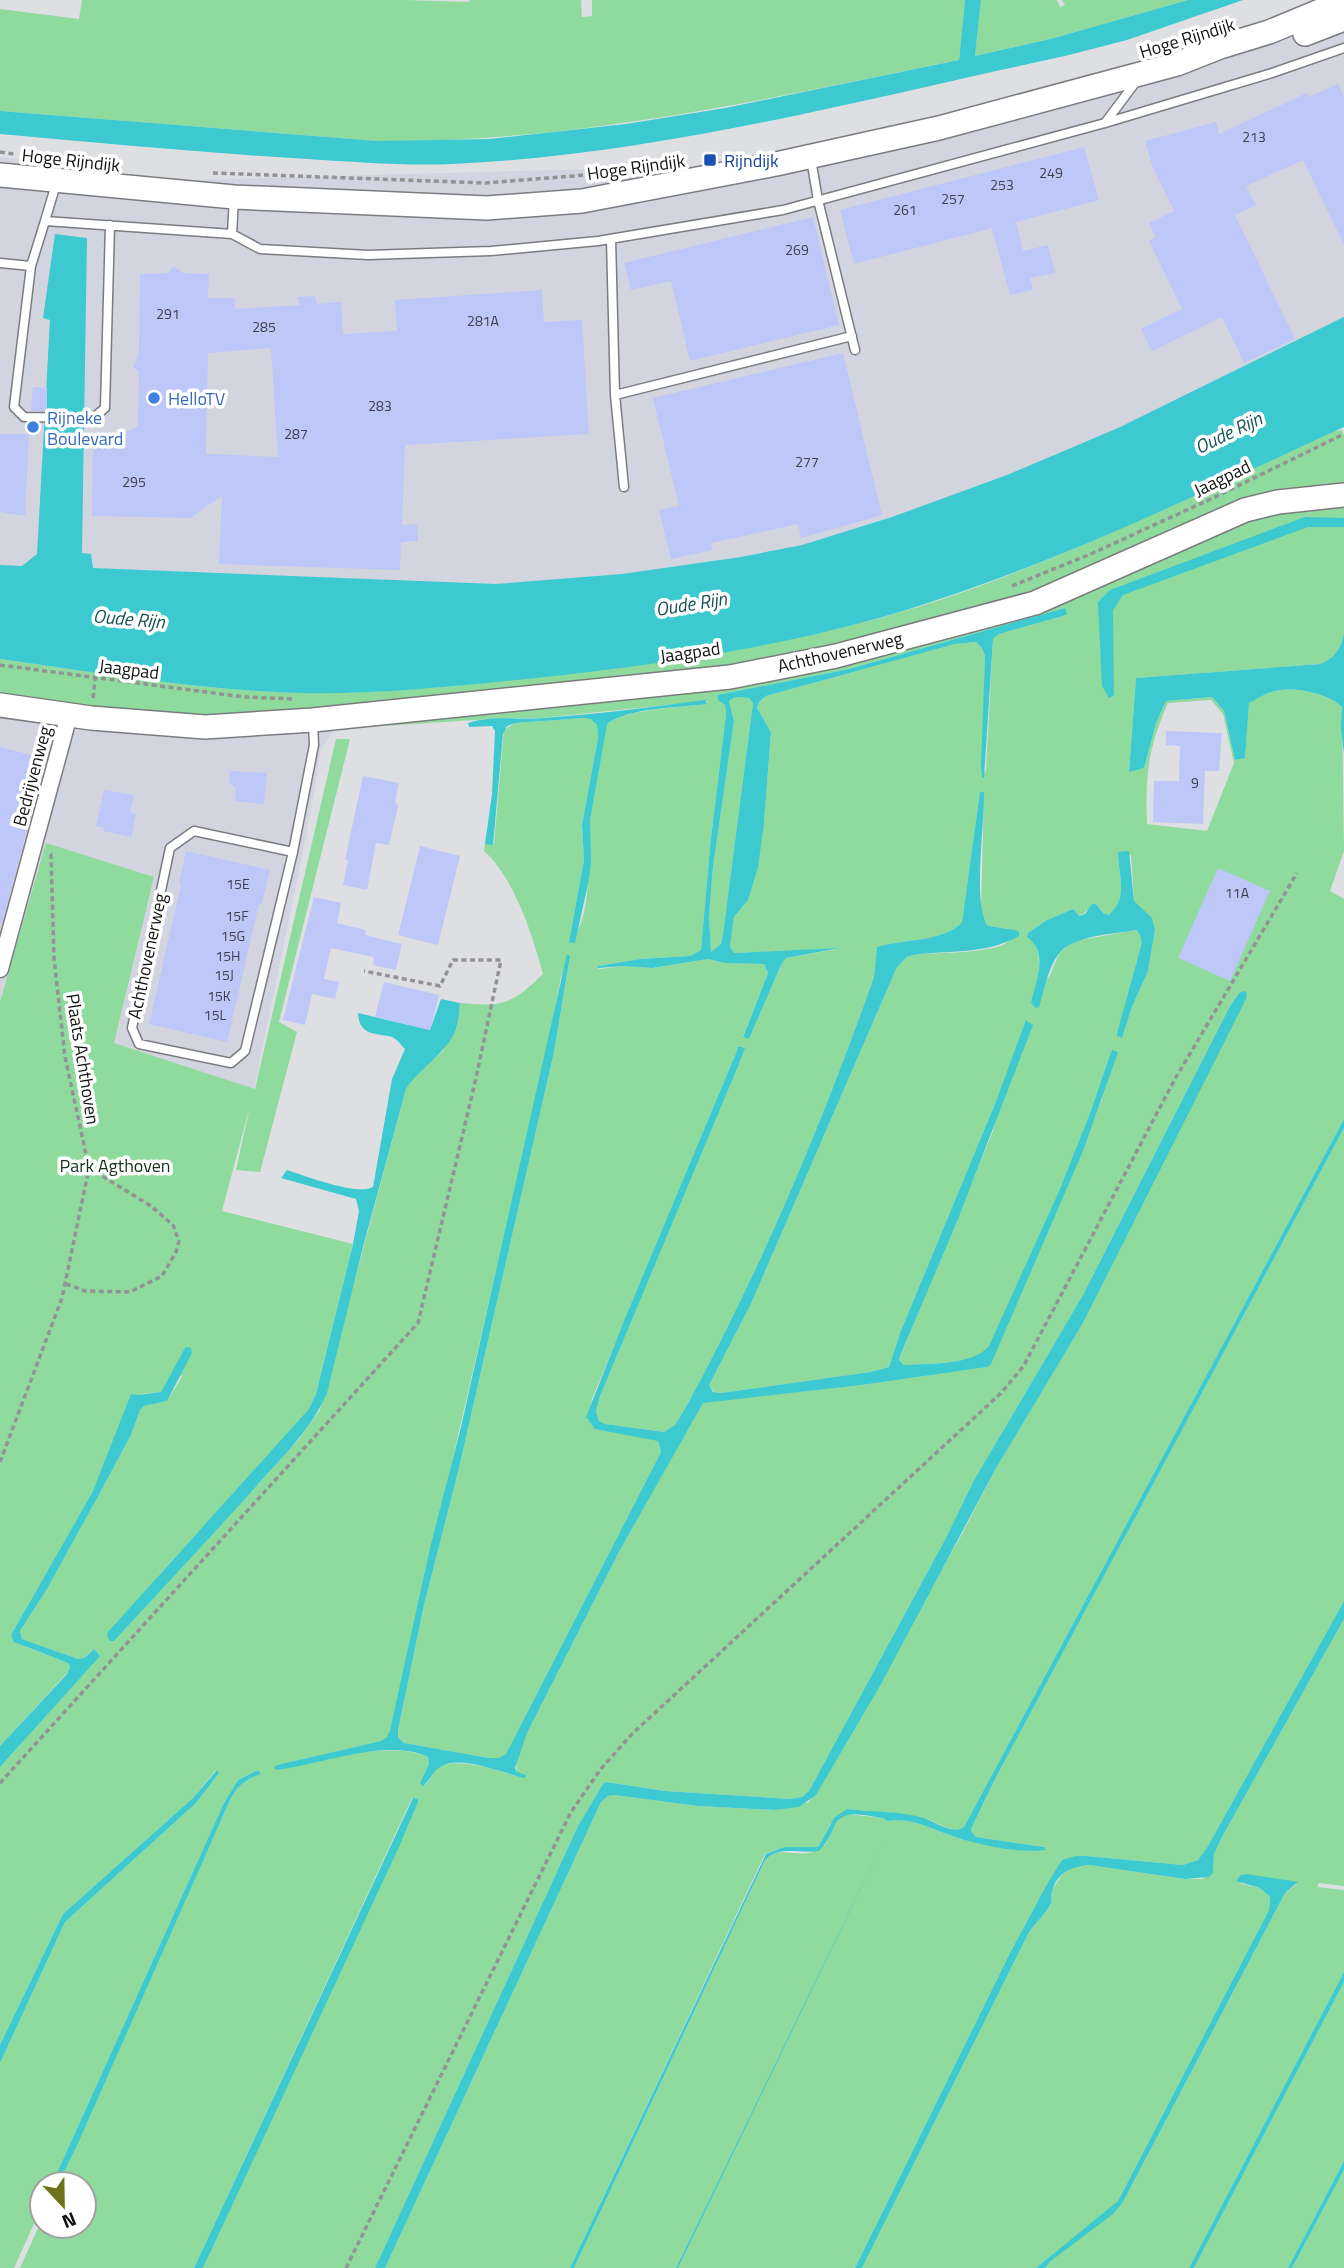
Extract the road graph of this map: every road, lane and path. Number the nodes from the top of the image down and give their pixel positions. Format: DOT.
graph roads {
  1 [pos="1344,1"];
  2 [pos="1344,19"];
  3 [pos="1344,48"];
  4 [pos="1177,64"];
  5 [pos="1146,73"];
  6 [pos="1105,123"];
  7 [pos="0,152"];
  8 [pos="22,155"];
  9 [pos="810,156"];
  10 [pos="202,172"];
  11 [pos="620,172"];
  12 [pos="0,175"];
  13 [pos="57,181"];
  14 [pos="234,197"];
  15 [pos="818,200"];
  16 [pos="44,221"];
  17 [pos="110,225"];
  18 [pos="232,233"];
  19 [pos="611,239"];
  20 [pos="0,262"];
  21 [pos="31,266"];
  22 [pos="852,336"];
  23 [pos="855,351"];
  24 [pos="615,395"];
  25 [pos="1343,434"];
  26 [pos="624,487"];
  27 [pos="1344,495"];
  28 [pos="1001,590"];
  29 [pos="0,665"];
  30 [pos="0,690"];
  31 [pos="300,699"];
  32 [pos="0,705"];
  33 [pos="46,710"];
  34 [pos="69,715"];
  35 [pos="313,720"];
  36 [pos="34,845"];
  37 [pos="293,852"];
  38 [pos="1297,873"];
  39 [pos="0,969"];
  40 [pos="364,971"];
  41 [pos="89,1168"];
  42 [pos="66,1284"];
  43 [pos="0,1462"];
  44 [pos="0,1783"];
  45 [pos="346,2268"];
  1 -- 4 [label="street, Hoge Rijndijk"];
  2 -- 4 [label="street, Hoge Rijndijk"];
  3 -- 6 [label="lane"];
  4 -- 5 [label="street, Hoge Rijndijk"];
  5 -- 6 [label="lane"];
  5 -- 9 [label="street, Hoge Rijndijk"];
  6 -- 15 [label="lane"];
  7 -- 8 [label="path, Hoge Rijndijk"];
  9 -- 14 [label="street, Hoge Rijndijk"];
  9 -- 15 [label="lane"];
  10 -- 11 [label="path, Hoge Rijndijk"];
  12 -- 13 [label="street, Hoge Rijndijk"];
  13 -- 14 [label="street, Hoge Rijndijk"];
  13 -- 16 [label="lane, Hoge Rijndijk"];
  14 -- 18 [label="lane"];
  15 -- 19 [label="lane"];
  15 -- 22 [label="lane"];
  16 -- 17 [label="lane"];
  16 -- 21 [label="lane, Hoge Rijndijk"];
  17 -- 18 [label="lane"];
  17 -- 21 [label="lane, Hoge Rijndijk"];
  18 -- 19 [label="lane"];
  19 -- 24 [label="lane"];
  20 -- 21 [label="lane"];
  22 -- 23 [label="lane"];
  22 -- 24 [label="lane"];
  24 -- 26 [label="lane"];
  25 -- 28 [label="path, Jaagpad"];
  27 -- 35 [label="street, Achthovenerweg"];
  29 -- 31 [label="path, Jaagpad"];
  30 -- 33 [label="street, Achthovenerweg"];
  32 -- 33 [label="street, Achthovenerweg"];
  33 -- 34 [label="street, Achthovenerweg"];
  34 -- 35 [label="street, Achthovenerweg"];
  34 -- 36 [label="street, Bedrijvenweg"];
  35 -- 37 [label="lane, Achthovenerweg"];
  36 -- 39 [label="street, Bedrijvenweg"];
  36 -- 41 [label="path, Plaats Achthoven"];
  37 -- 37 [label="lane, Achthovenerweg"];
  38 -- 45 [label="path"];
  40 -- 44 [label="path"];
  41 -- 42 [label="path, Plaats Achthoven"];
  41 -- 42 [label="path"];
  42 -- 43 [label="path, Plaats Achthoven"];
}
